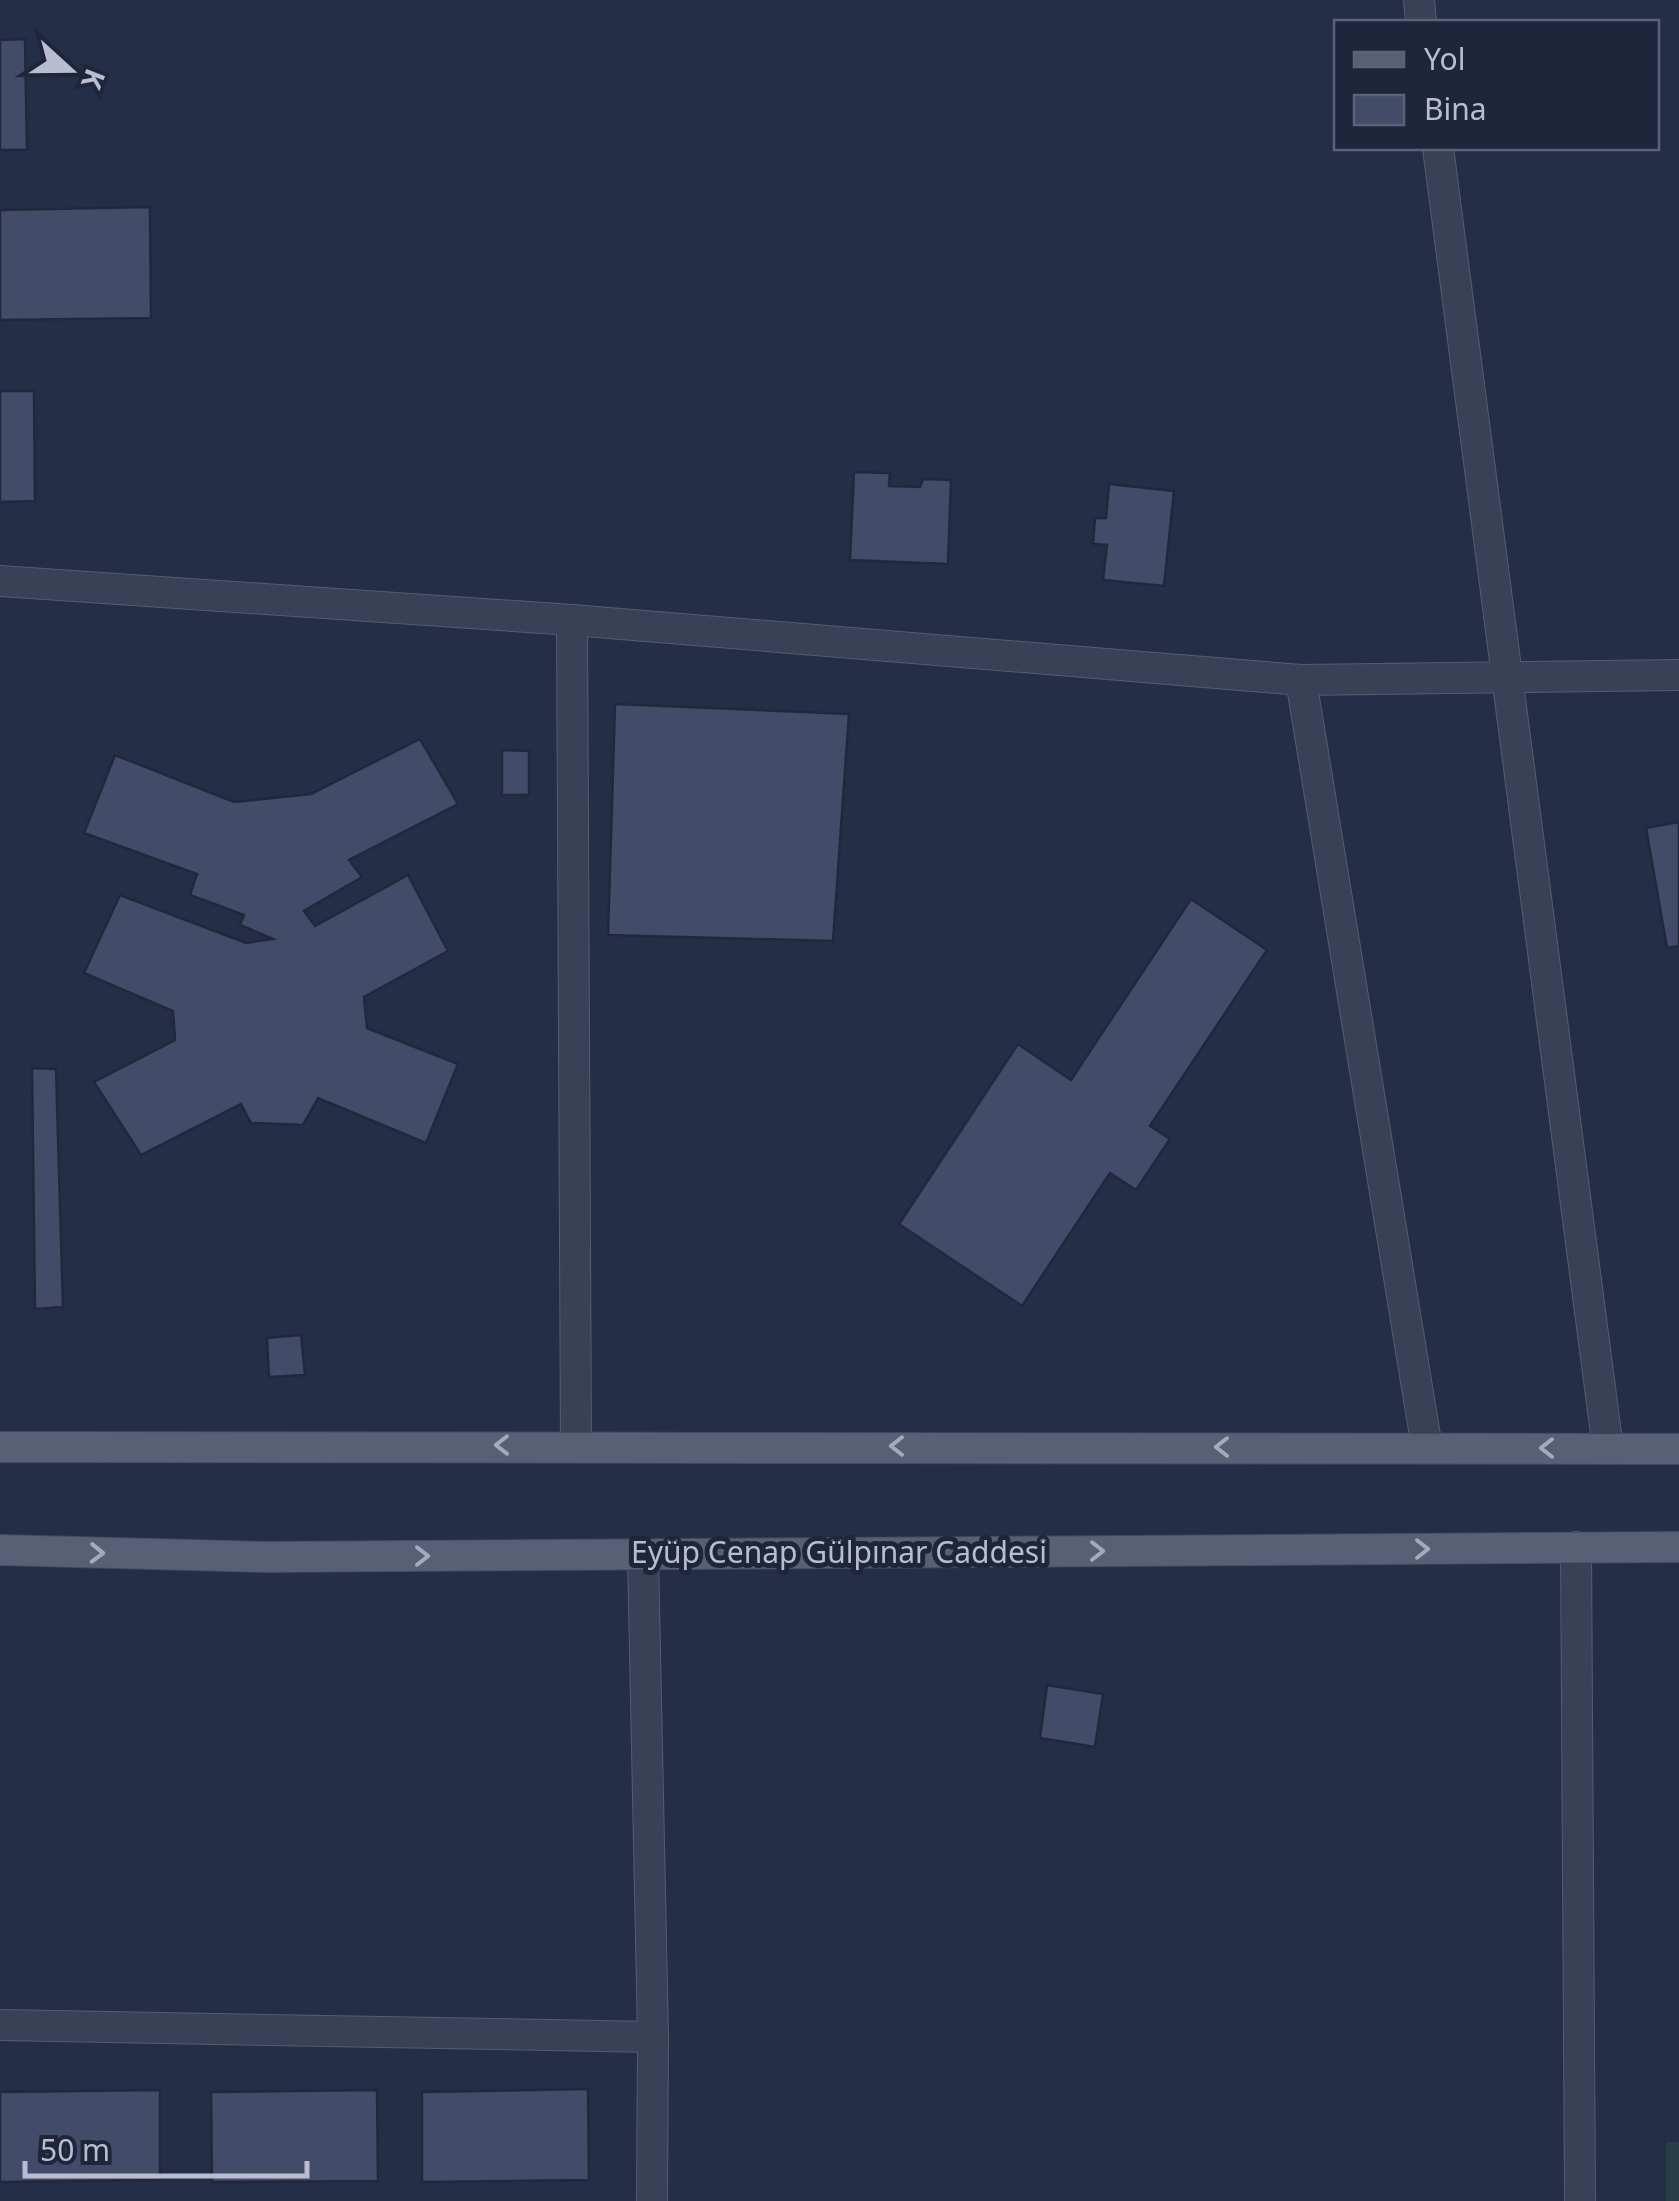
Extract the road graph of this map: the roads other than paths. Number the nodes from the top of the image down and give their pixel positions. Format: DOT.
graph roads {
  1 [pos="1438,150"];
  2 [pos="0,581"];
  3 [pos="572,620"];
  4 [pos="1679,675"];
  5 [pos="1508,679"];
  6 [pos="1301,680"];
  7 [pos="576,1446"];
  8 [pos="0,1448"];
  9 [pos="1427,1448"];
  10 [pos="1608,1448"];
  11 [pos="1679,1448"];
  12 [pos="1576,1547"];
  13 [pos="1679,1547"];
  14 [pos="0,1550"];
  15 [pos="642,1555"];
  16 [pos="0,2026"];
  17 [pos="653,2037"];
  18 [pos="652,2201"];
  19 [pos="1580,2201"];
  1 -- 5 [label="street"];
  2 -- 3 [label="street"];
  3 -- 6 [label="street"];
  3 -- 7 [label="street"];
  4 -- 5 [label="street"];
  5 -- 6 [label="street"];
  5 -- 10 [label="street"];
  6 -- 9 [label="street"];
  7 -- 8 [label="main road, one-way"];
  9 -- 7 [label="main road, one-way"];
  10 -- 9 [label="main road, one-way"];
  10 -- 11 [label="main road"];
  12 -- 13 [label="main road, Eyüp Cenap Gülpınar Caddesi"];
  15 -- 12 [label="main road, Eyüp Cenap Gülpınar Caddesi, one-way"];
  12 -- 19 [label="street"];
  14 -- 15 [label="main road, Eyüp Cenap Gülpınar Caddesi, one-way"];
  15 -- 17 [label="street"];
  16 -- 17 [label="street"];
  17 -- 18 [label="street"];
}
